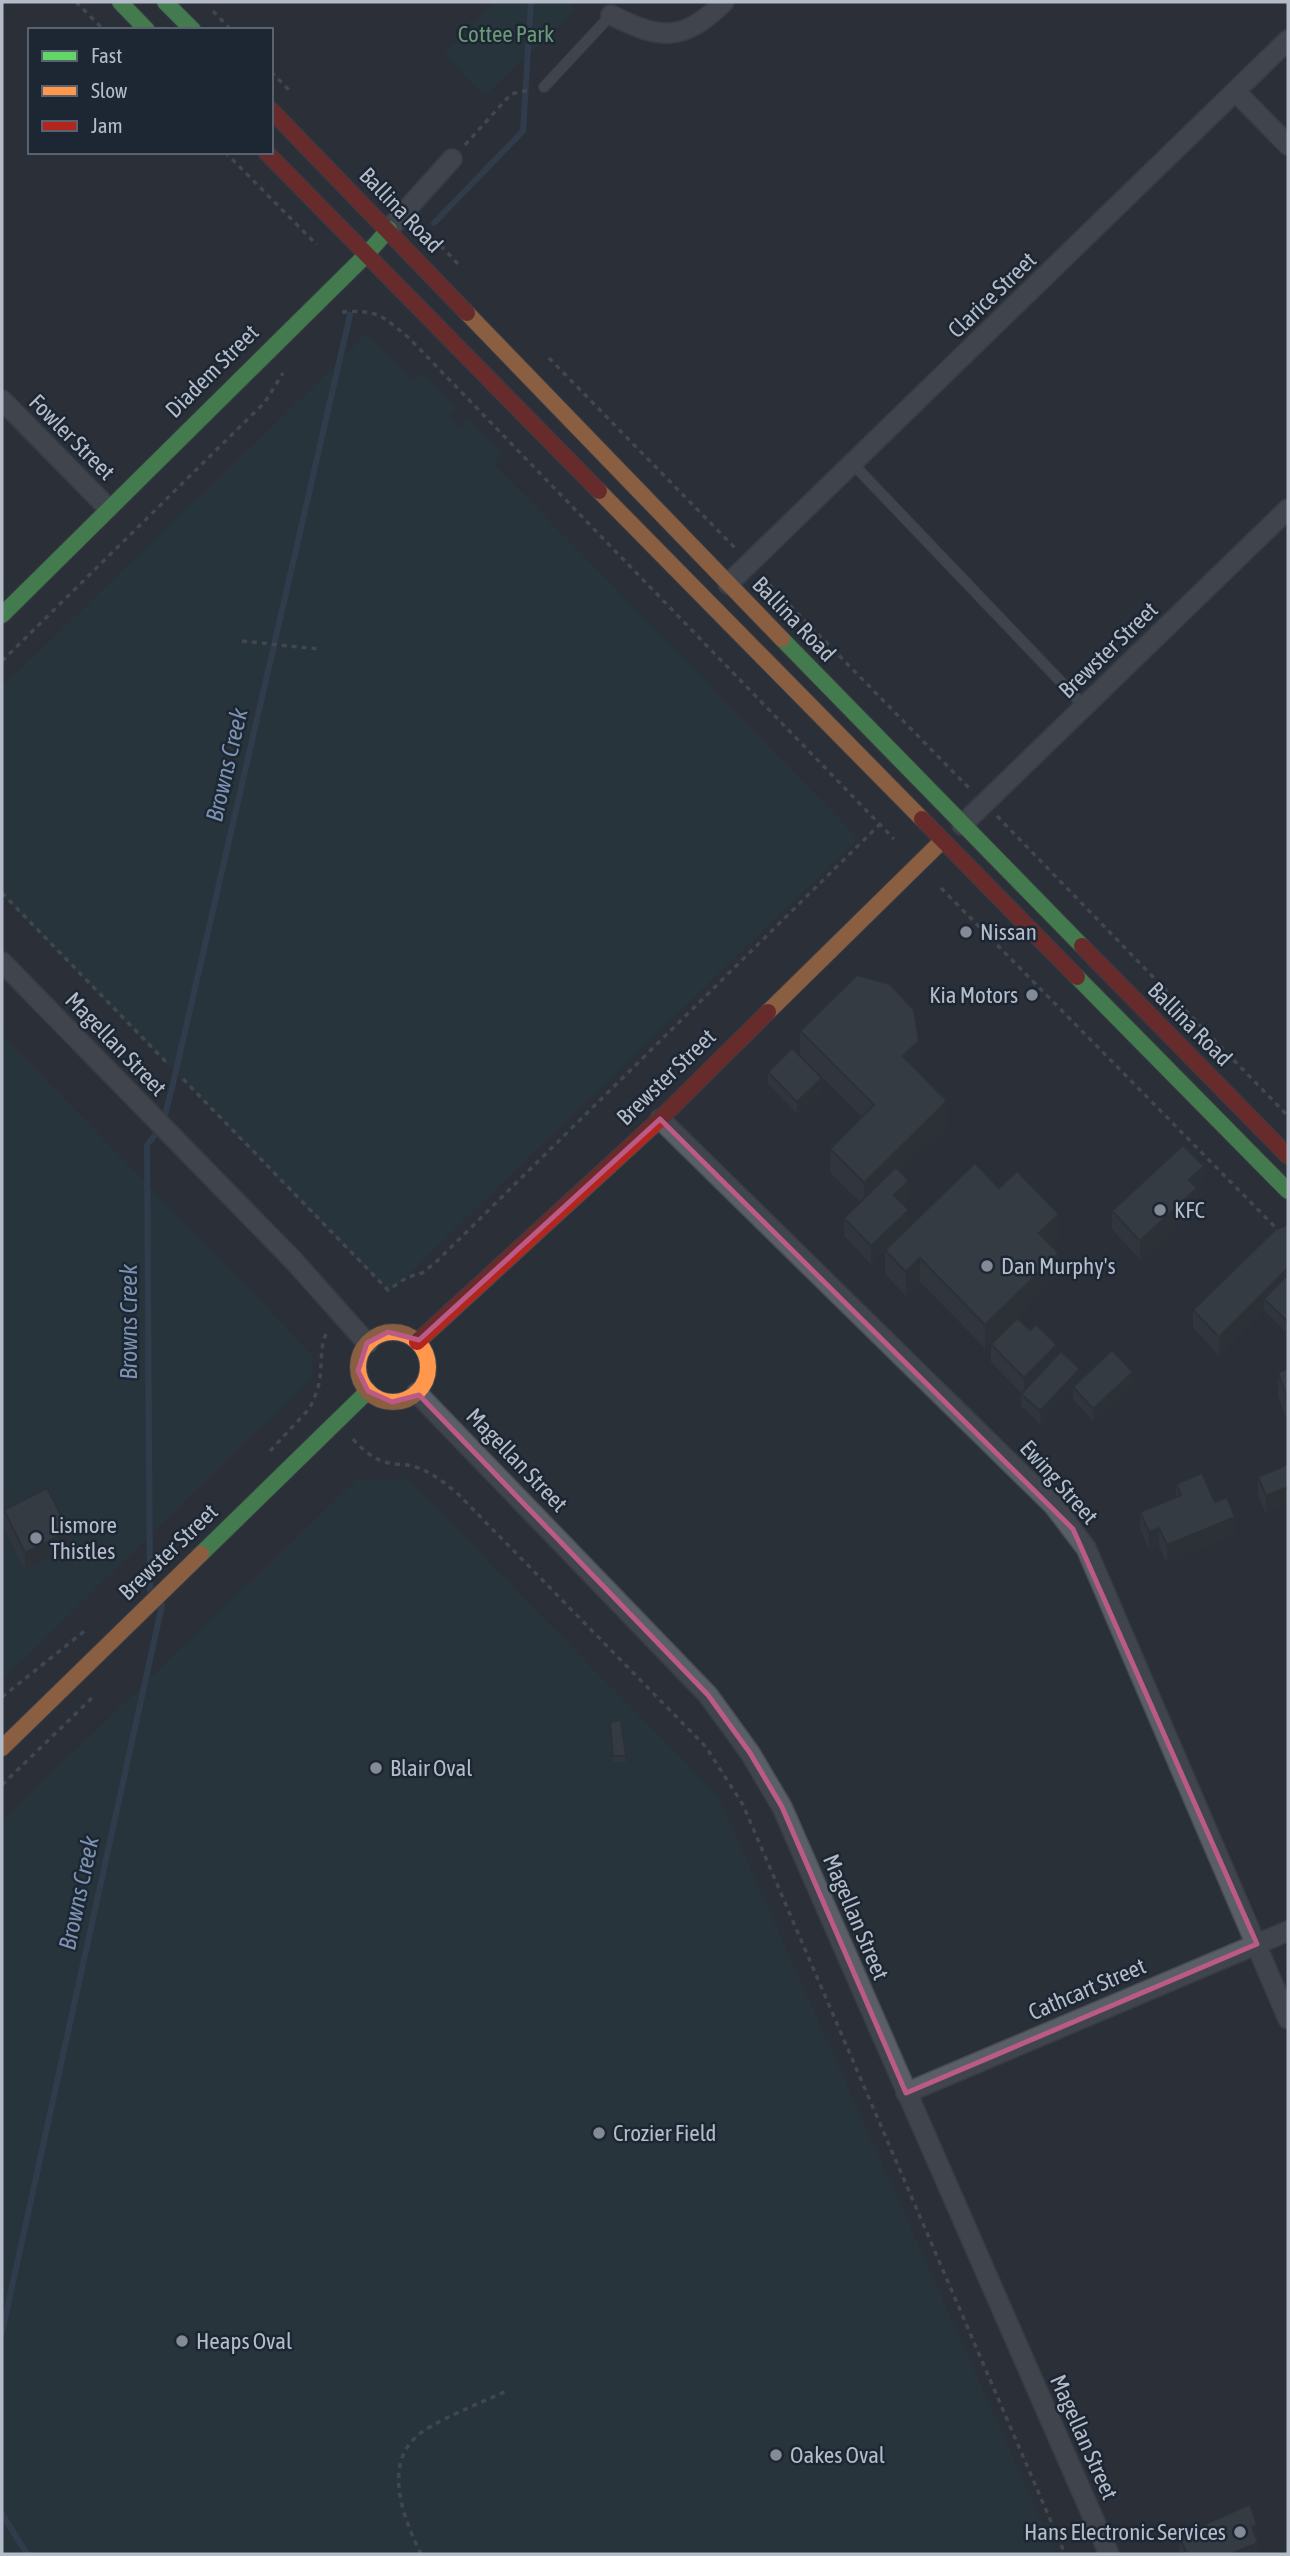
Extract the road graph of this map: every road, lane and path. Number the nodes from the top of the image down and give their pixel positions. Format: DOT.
graph roads {
  1 [pos="76,2"];
  2 [pos="120,2"];
  3 [pos="165,2"];
  4 [pos="724,2"];
  5 [pos="213,11"];
  6 [pos="611,15"];
  7 [pos="102,28"];
  8 [pos="145,28"];
  9 [pos="191,28"];
  10 [pos="229,28"];
  11 [pos="1288,40"];
  12 [pos="273,74"];
  13 [pos="544,87"];
  14 [pos="1236,92"];
  15 [pos="511,94"];
  16 [pos="298,100"];
  17 [pos="273,112"];
  18 [pos="1288,145"];
  19 [pos="227,154"];
  20 [pos="268,154"];
  21 [pos="452,159"];
  22 [pos="406,210"];
  23 [pos="389,229"];
  24 [pos="317,246"];
  25 [pos="366,255"];
  26 [pos="465,271"];
  27 [pos="341,313"];
  28 [pos="546,356"];
  29 [pos="286,369"];
  30 [pos="2,400"];
  31 [pos="853,464"];
  32 [pos="108,508"];
  33 [pos="1288,509"];
  34 [pos="736,549"];
  35 [pos="760,575"];
  36 [pos="728,584"];
  37 [pos="2,615"];
  38 [pos="242,641"];
  39 [pos="318,649"];
  40 [pos="2,661"];
  41 [pos="1084,707"];
  42 [pos="971,791"];
  43 [pos="996,816"];
  44 [pos="878,825"];
  45 [pos="962,825"];
  46 [pos="894,839"];
  47 [pos="943,841"];
  48 [pos="941,888"];
  49 [pos="2,893"];
  50 [pos="2,962"];
  51 [pos="168,1064"];
  52 [pos="183,1079"];
  53 [pos="1288,1116"];
  54 [pos="660,1119"];
  55 [pos="1288,1156"];
  56 [pos="1288,1191"];
  57 [pos="1281,1233"];
  58 [pos="327,1332"];
  59 [pos="417,1342"];
  60 [pos="367,1343"];
  61 [pos="368,1391"];
  62 [pos="417,1393"];
  63 [pos="353,1440"];
  64 [pos="261,1460"];
  65 [pos="93,1623"];
  66 [pos="94,1696"];
  67 [pos="2,1697"];
  68 [pos="2,1748"];
  69 [pos="2,1785"];
  70 [pos="1288,1931"];
  71 [pos="1257,1944"];
  72 [pos="1288,2019"];
  73 [pos="906,2093"];
  74 [pos="506,2391"];
  75 [pos="421,2554"];
  76 [pos="1065,2554"];
  77 [pos="1109,2554"];
  1 -- 7 [label="path"];
  2 -- 8 [label="main road"];
  3 -- 9 [label="main road"];
  4 -- 6 [label="street"];
  5 -- 10 [label="path"];
  6 -- 13 [label="lane"];
  11 -- 14 [label="street, Clarice Street"];
  12 -- 16 [label="path"];
  14 -- 18 [label="street"];
  14 -- 31 [label="street, Clarice Street"];
  15 -- 21 [label="path"];
  17 -- 23 [label="main road, Ballina Road"];
  19 -- 24 [label="path"];
  20 -- 25 [label="main road, Ballina Road"];
  21 -- 22 [label="street, Diadem Street"];
  22 -- 23 [label="street, Diadem Street"];
  22 -- 26 [label="path"];
  23 -- 25 [label="main road, Diadem Street"];
  23 -- 36 [label="main road, Ballina Road"];
  25 -- 32 [label="main road, Diadem Street"];
  25 -- 47 [label="main road, Ballina Road"];
  27 -- 44 [label="path"];
  28 -- 34 [label="path"];
  29 -- 40 [label="path"];
  30 -- 32 [label="street, Fowler Street"];
  31 -- 36 [label="street, Clarice Street"];
  31 -- 41 [label="lane"];
  32 -- 37 [label="main road, Diadem Street"];
  33 -- 41 [label="street, Brewster Street"];
  35 -- 42 [label="path"];
  36 -- 45 [label="main road, Ballina Road"];
  38 -- 39 [label="path"];
  41 -- 45 [label="street, Brewster Street"];
  43 -- 53 [label="path"];
  44 -- 46 [label="path"];
  44 -- 52 [label="path"];
  45 -- 55 [label="main road, Ballina Road"];
  47 -- 54 [label="main road, Brewster Street"];
  47 -- 56 [label="main road, Ballina Road"];
  48 -- 57 [label="path"];
  49 -- 51 [label="path"];
  50 -- 60 [label="street, Magellan Street"];
  54 -- 59 [label="main road, Brewster Street"];
  54 -- 71 [label="street, Ewing Street"];
  58 -- 64 [label="path"];
  59 -- 60 [label="main road"];
  59 -- 62 [label="main road"];
  60 -- 61 [label="main road"];
  61 -- 62 [label="main road"];
  61 -- 68 [label="main road, Brewster Street"];
  62 -- 73 [label="street, Magellan Street"];
  63 -- 76 [label="path"];
  65 -- 67 [label="path"];
  66 -- 69 [label="path"];
  70 -- 71 [label="street, Cathcart Street"];
  71 -- 72 [label="street, Ewing Street"];
  71 -- 73 [label="street, Cathcart Street"];
  73 -- 77 [label="street, Magellan Street"];
  74 -- 75 [label="path"];
}
